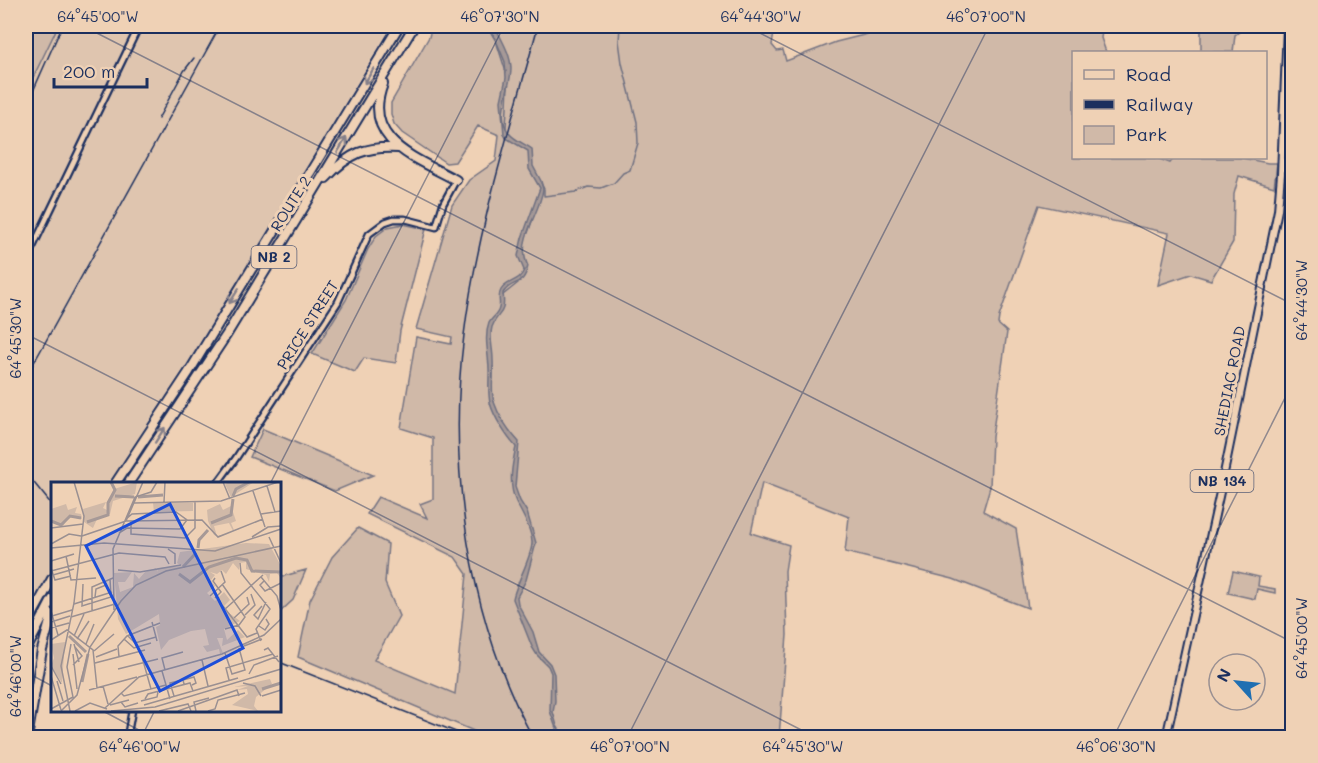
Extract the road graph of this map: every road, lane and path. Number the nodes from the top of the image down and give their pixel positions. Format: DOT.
graph roads {
  1 [pos="139,26"];
  2 [pos="399,26"];
  3 [pos="414,26"];
  4 [pos="1287,26"];
  5 [pos="401,48"];
  6 [pos="399,148"];
  7 [pos="456,180"];
  8 [pos="305,207"];
  9 [pos="26,261"];
  10 [pos="116,482"];
  11 [pos="129,482"];
  12 [pos="218,482"];
  13 [pos="51,581"];
  14 [pos="47,589"];
  15 [pos="51,602"];
  16 [pos="26,618"];
  17 [pos="51,618"];
  18 [pos="26,626"];
  19 [pos="26,650"];
  20 [pos="132,712"];
  21 [pos="27,738"];
  22 [pos="127,738"];
  23 [pos="1166,738"];
  1 -- 9 [label="street"];
  2 -- 10 [label="highway, ROUTE 2 / NB 2, one-way"];
  3 -- 5 [label="highway, ROUTE 2 / NB 2"];
  4 -- 23 [label="main road, SHEDIAC ROAD / NB 134"];
  5 -- 6 [label="highway"];
  8 -- 5 [label="highway, ROUTE 2 / NB 2, one-way"];
  6 -- 7 [label="highway"];
  6 -- 8 [label="highway"];
  7 -- 12 [label="street, PRICE STREET"];
  11 -- 8 [label="highway, ROUTE 2 / NB 2, one-way"];
  13 -- 14 [label="highway"];
  14 -- 16 [label="highway"];
  14 -- 18 [label="highway"];
  15 -- 19 [label="highway"];
  17 -- 21 [label="highway"];
  20 -- 22 [label="street"];
}
